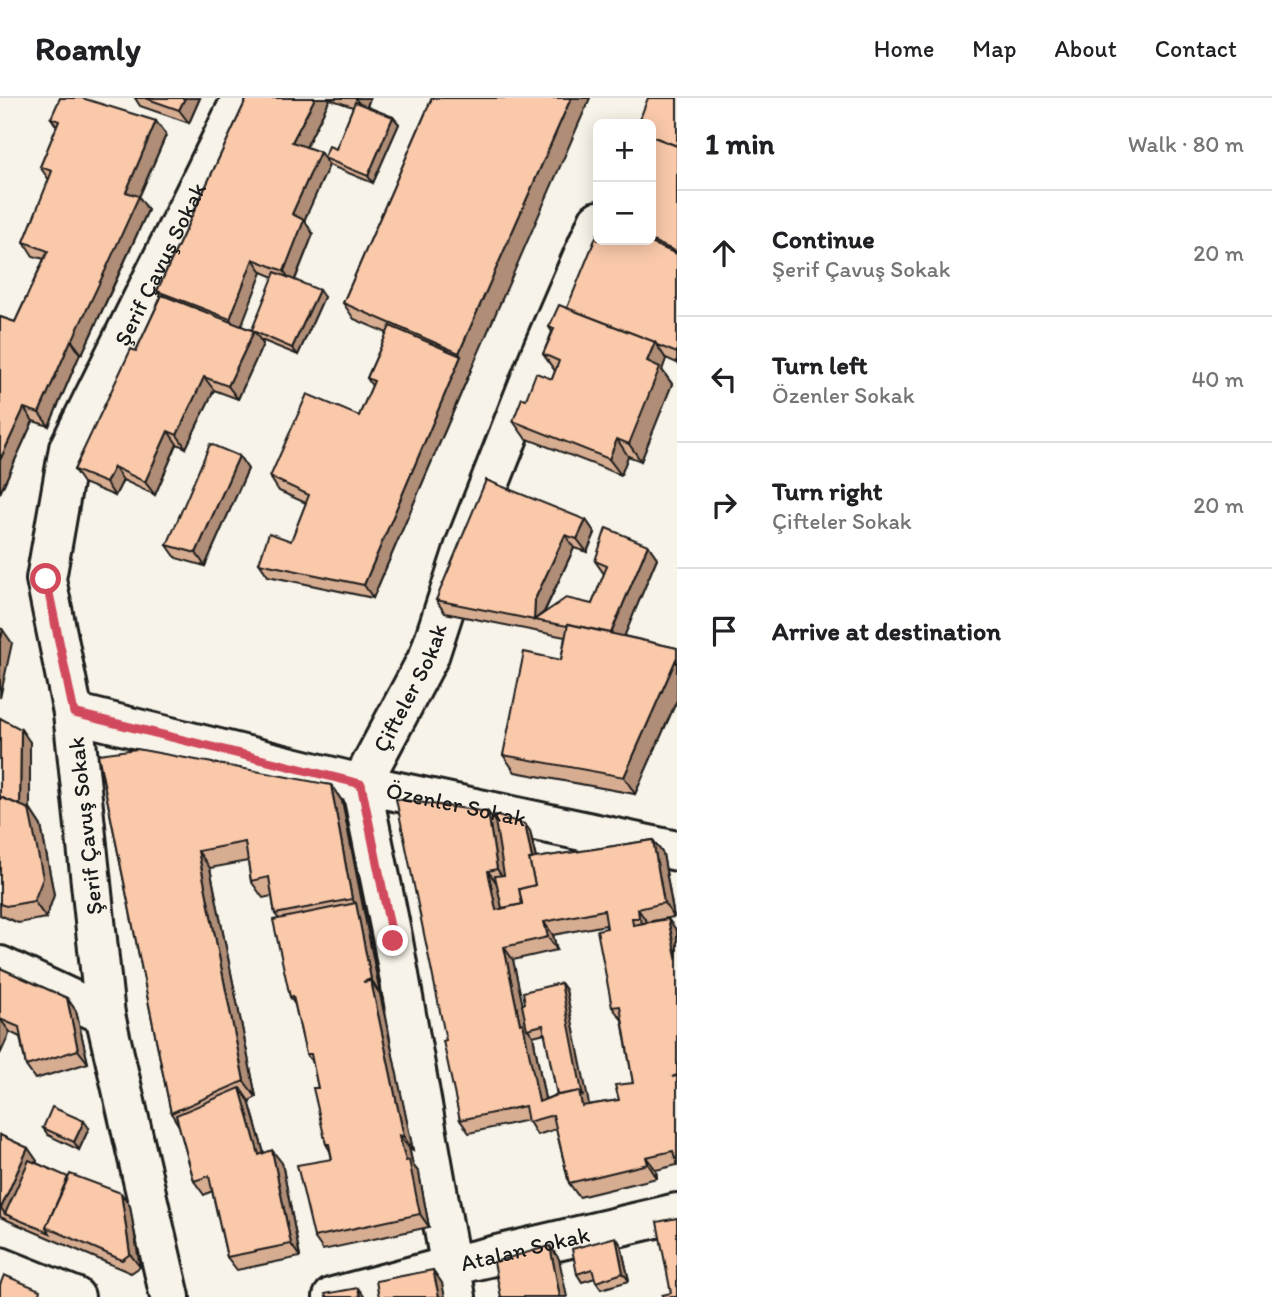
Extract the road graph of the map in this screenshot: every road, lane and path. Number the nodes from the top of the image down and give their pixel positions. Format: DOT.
graph roads {
  1 [pos="242,98"];
  2 [pos="593,233"];
  3 [pos="74,713"];
  4 [pos="361,784"];
  5 [pos="677,850"];
  6 [pos="0,966"];
  7 [pos="105,1015"];
  8 [pos="677,1213"];
  9 [pos="0,1267"];
  10 [pos="453,1281"];
  11 [pos="75,1297"];
  12 [pos="170,1297"];
  13 [pos="333,1297"];
  1 -- 3 [label="street, Şerif Çavuş Sokak"];
  2 -- 4 [label="street, Çifteler Sokak"];
  3 -- 4 [label="street, Özenler Sokak"];
  3 -- 7 [label="street, Şerif Çavuş Sokak"];
  4 -- 5 [label="street, Özenler Sokak"];
  4 -- 10 [label="street"];
  6 -- 7 [label="street"];
  7 -- 12 [label="street, Şerif Çavuş Sokak"];
  8 -- 10 [label="street, Atalan Sokak"];
  9 -- 11 [label="street"];
  10 -- 13 [label="street, Atalan Sokak"];
}
